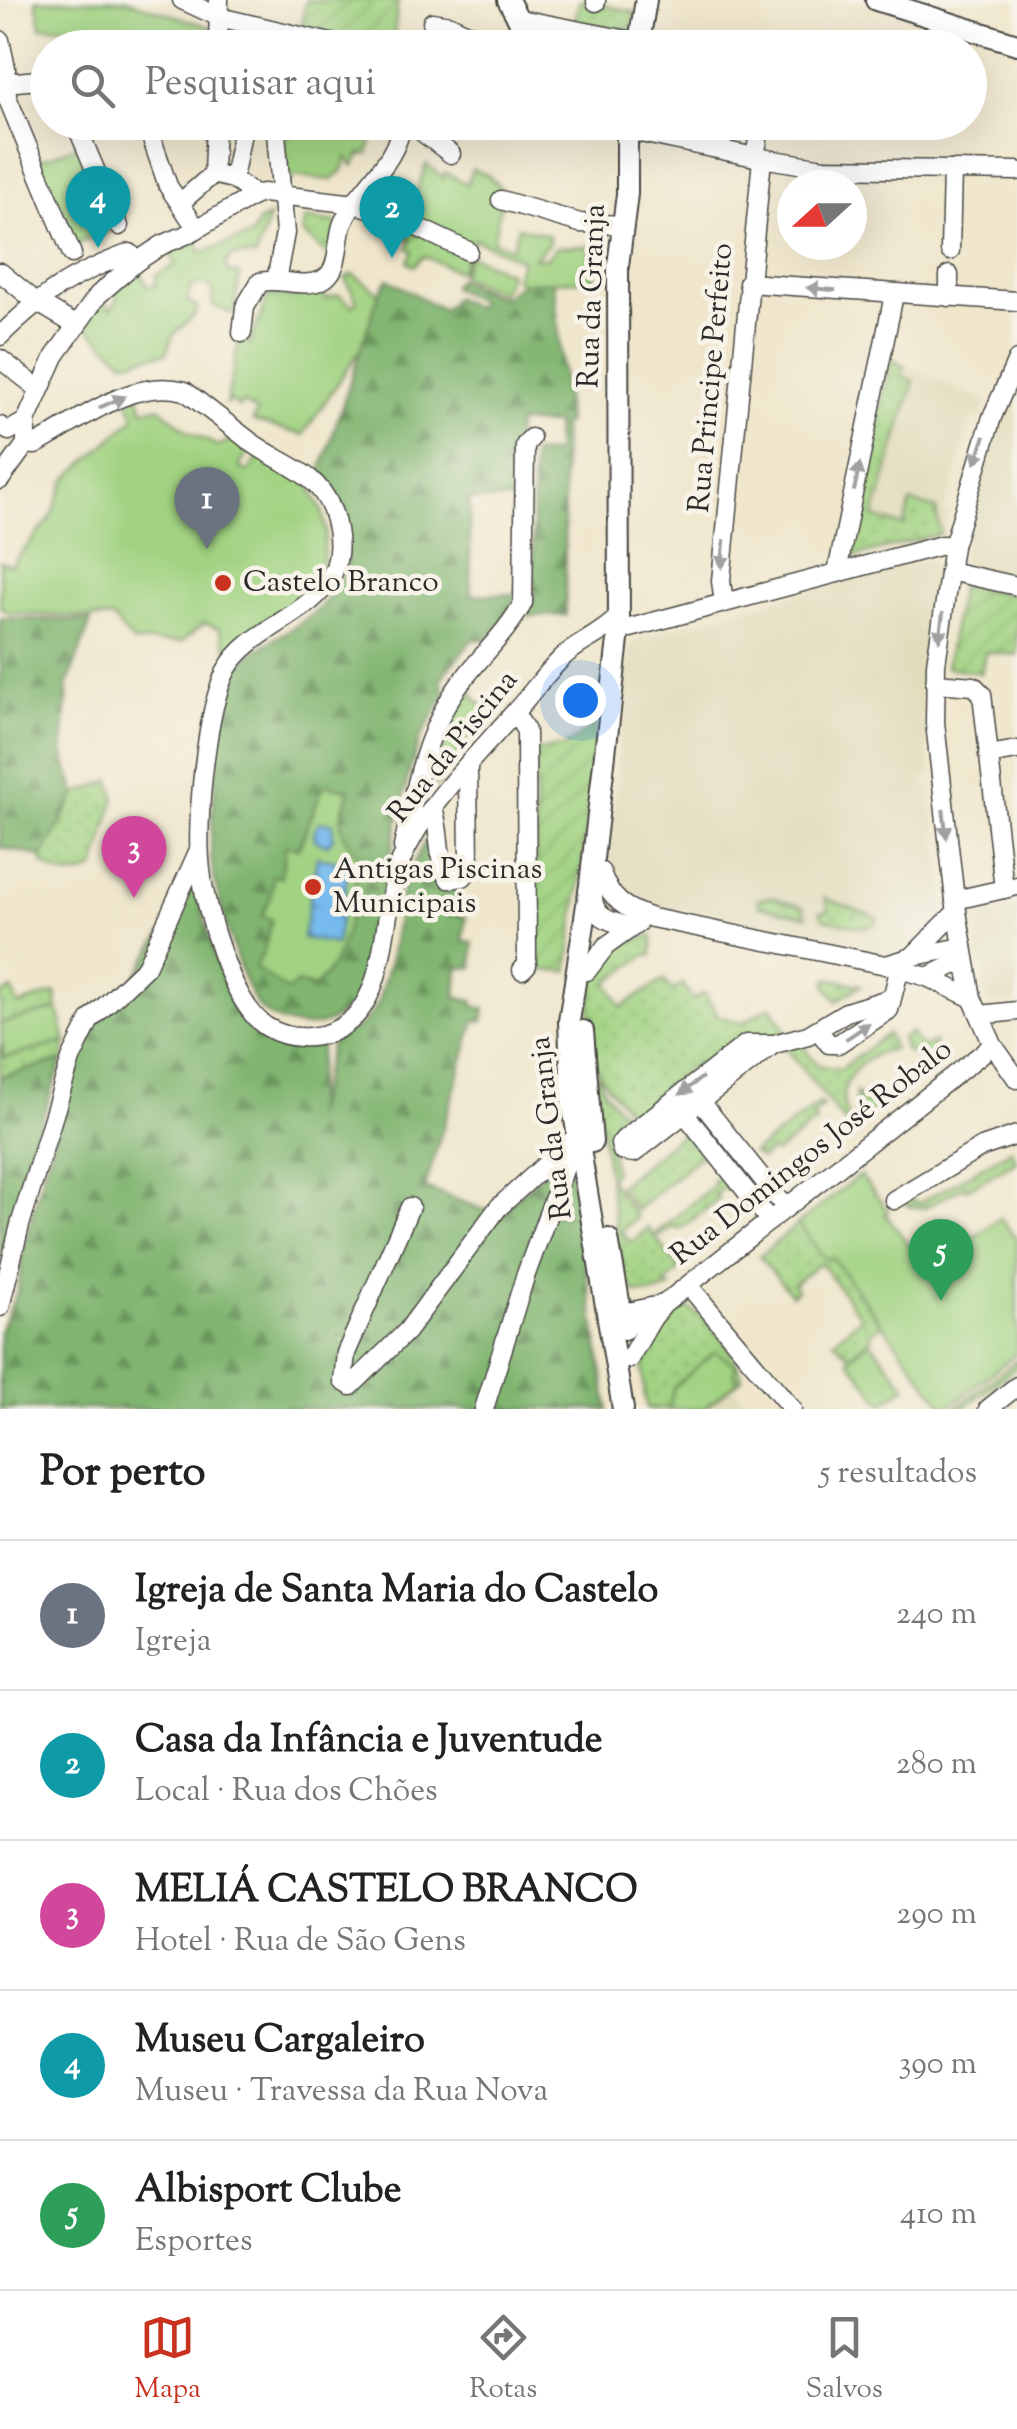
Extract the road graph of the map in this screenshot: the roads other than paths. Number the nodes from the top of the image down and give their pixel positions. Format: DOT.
graph roads {
  1 [pos="182,0"];
  2 [pos="508,0"];
  3 [pos="646,0"];
  4 [pos="876,0"];
  5 [pos="219,8"];
  6 [pos="520,19"];
  7 [pos="432,22"];
  8 [pos="292,30"];
  9 [pos="459,30"];
  10 [pos="525,30"];
  11 [pos="570,30"];
  12 [pos="644,30"];
  13 [pos="972,30"];
  14 [pos="987,35"];
  15 [pos="0,40"];
  16 [pos="1017,44"];
  17 [pos="30,81"];
  18 [pos="2,84"];
  19 [pos="82,140"];
  20 [pos="152,140"];
  21 [pos="214,140"];
  22 [pos="241,140"];
  23 [pos="277,140"];
  24 [pos="398,140"];
  25 [pos="431,140"];
  26 [pos="622,140"];
  27 [pos="683,140"];
  28 [pos="759,140"];
  29 [pos="451,154"];
  30 [pos="758,158"];
  31 [pos="952,170"];
  32 [pos="1017,171"];
  33 [pos="212,174"];
  34 [pos="233,179"];
  35 [pos="255,195"];
  36 [pos="282,197"];
  37 [pos="501,200"];
  38 [pos="180,203"];
  39 [pos="355,204"];
  40 [pos="624,225"];
  41 [pos="119,226"];
  42 [pos="198,228"];
  43 [pos="468,252"];
  44 [pos="950,252"];
  45 [pos="72,254"];
  46 [pos="133,258"];
  47 [pos="0,272"];
  48 [pos="949,275"];
  49 [pos="276,280"];
  50 [pos="748,283"];
  51 [pos="894,296"];
  52 [pos="948,298"];
  53 [pos="35,301"];
  54 [pos="1017,302"];
  55 [pos="77,326"];
  56 [pos="242,332"];
  57 [pos="0,336"];
  58 [pos="0,359"];
  59 [pos="1017,360"];
  60 [pos="38,389"];
  61 [pos="26,421"];
  62 [pos="0,426"];
  63 [pos="531,438"];
  64 [pos="26,444"];
  65 [pos="0,480"];
  66 [pos="953,546"];
  67 [pos="949,571"];
  68 [pos="837,572"];
  69 [pos="1017,586"];
  70 [pos="724,603"];
  71 [pos="619,627"];
  72 [pos="579,646"];
  73 [pos="607,654"];
  74 [pos="936,683"];
  75 [pos="514,713"];
  76 [pos="1017,750"];
  77 [pos="988,755"];
  78 [pos="468,764"];
  79 [pos="419,774"];
  80 [pos="437,803"];
  81 [pos="200,846"];
  82 [pos="400,862"];
  83 [pos="601,872"];
  84 [pos="1011,887"];
  85 [pos="621,904"];
  86 [pos="956,906"];
  87 [pos="590,915"];
  88 [pos="652,918"];
  89 [pos="632,927"];
  90 [pos="964,953"];
  91 [pos="899,964"];
  92 [pos="522,970"];
  93 [pos="587,971"];
  94 [pos="926,976"];
  95 [pos="976,1007"];
  96 [pos="1017,1011"];
  97 [pos="774,1044"];
  98 [pos="993,1045"];
  99 [pos="1017,1079"];
  100 [pos="701,1102"];
  101 [pos="685,1114"];
  102 [pos="578,1135"];
  103 [pos="1017,1136"];
  104 [pos="894,1200"];
  105 [pos="410,1207"];
  106 [pos="786,1208"];
  107 [pos="770,1220"];
  108 [pos="689,1286"];
  109 [pos="617,1287"];
  110 [pos="0,1306"];
  111 [pos="648,1313"];
  112 [pos="616,1328"];
  113 [pos="629,1359"];
  114 [pos="1017,1386"];
  115 [pos="484,1409"];
  116 [pos="623,1409"];
  117 [pos="637,1409"];
  118 [pos="792,1409"];
  119 [pos="988,1409"];
  1 -- 5 [label="street"];
  2 -- 6 [label="main road"];
  3 -- 12 [label="main road"];
  4 -- 13 [label="main road"];
  5 -- 8 [label="street"];
  6 -- 10 [label="main road"];
  6 -- 11 [label="street"];
  7 -- 9 [label="street"];
  14 -- 16 [label="main road"];
  15 -- 18 [label="street"];
  17 -- 18 [label="street"];
  18 -- 45 [label="street"];
  19 -- 41 [label="street"];
  20 -- 38 [label="street"];
  21 -- 33 [label="street"];
  22 -- 34 [label="street"];
  23 -- 36 [label="street"];
  24 -- 39 [label="street"];
  25 -- 29 [label="street"];
  26 -- 40 [label="main road, Rua da Granja"];
  27 -- 30 [label="street"];
  28 -- 30 [label="street, Rua Principe Perfeito"];
  30 -- 31 [label="street"];
  30 -- 50 [label="street, Rua Principe Perfeito"];
  31 -- 32 [label="street"];
  31 -- 44 [label="street"];
  33 -- 34 [label="street"];
  33 -- 38 [label="street"];
  34 -- 35 [label="street"];
  35 -- 36 [label="street"];
  35 -- 42 [label="street"];
  36 -- 39 [label="street"];
  36 -- 49 [label="street"];
  37 -- 40 [label="street"];
  38 -- 42 [label="street"];
  39 -- 43 [label="street"];
  39 -- 49 [label="street"];
  40 -- 71 [label="main road, Rua da Granja"];
  42 -- 46 [label="street"];
  46 -- 53 [label="street"];
  46 -- 55 [label="street"];
  47 -- 53 [label="street"];
  48 -- 52 [label="street"];
  49 -- 56 [label="street"];
  51 -- 50 [label="street, one-way"];
  50 -- 70 [label="street, Rua Principe Perfeito, one-way"];
  51 -- 52 [label="street"];
  68 -- 51 [label="street, one-way"];
  52 -- 54 [label="street"];
  53 -- 55 [label="street"];
  53 -- 57 [label="street"];
  55 -- 60 [label="street"];
  58 -- 60 [label="street"];
  59 -- 66 [label="street, one-way"];
  60 -- 61 [label="street"];
  61 -- 62 [label="street"];
  61 -- 64 [label="street"];
  63 -- 79 [label="street"];
  64 -- 65 [label="street"];
  64 -- 81 [label="street, Rua da Piscina, one-way"];
  66 -- 67 [label="street"];
  66 -- 68 [label="street"];
  67 -- 69 [label="street"];
  67 -- 74 [label="street, one-way"];
  68 -- 70 [label="street"];
  70 -- 71 [label="street"];
  71 -- 72 [label="street, Rua da Piscina"];
  71 -- 73 [label="main road, Rua da Granja"];
  72 -- 73 [label="street"];
  72 -- 75 [label="street, Rua da Piscina"];
  73 -- 83 [label="main road, Rua da Granja"];
  73 -- 87 [label="main road, Rua da Granja"];
  74 -- 77 [label="street"];
  74 -- 86 [label="street, one-way"];
  75 -- 78 [label="street, Rua da Piscina"];
  75 -- 92 [label="street"];
  76 -- 77 [label="street"];
  77 -- 84 [label="street"];
  78 -- 80 [label="street, Rua da Piscina"];
  78 -- 80 [label="street"];
  79 -- 80 [label="street"];
  79 -- 82 [label="street"];
  80 -- 82 [label="street, Rua da Piscina"];
  81 -- 82 [label="street, Rua da Piscina"];
  81 -- 110 [label="street"];
  83 -- 85 [label="street"];
  83 -- 87 [label="main road, Rua da Granja"];
  84 -- 86 [label="street"];
  85 -- 87 [label="street"];
  85 -- 88 [label="street"];
  86 -- 90 [label="street"];
  86 -- 91 [label="street"];
  87 -- 89 [label="street"];
  87 -- 93 [label="main road, Rua da Granja"];
  87 -- 102 [label="main road, Rua da Granja"];
  88 -- 89 [label="street"];
  88 -- 91 [label="street"];
  89 -- 93 [label="street"];
  90 -- 91 [label="street"];
  90 -- 94 [label="street"];
  90 -- 95 [label="street"];
  91 -- 94 [label="street"];
  91 -- 97 [label="street"];
  93 -- 109 [label="main road, Rua da Granja"];
  94 -- 95 [label="street"];
  95 -- 96 [label="street"];
  95 -- 98 [label="street"];
  97 -- 100 [label="street"];
  97 -- 101 [label="street, one-way"];
  98 -- 99 [label="street"];
  98 -- 106 [label="street, Rua Domingos José Robalo"];
  100 -- 101 [label="street"];
  100 -- 106 [label="street"];
  101 -- 107 [label="street"];
  102 -- 105 [label="street"];
  102 -- 112 [label="main road, Rua da Granja"];
  102 -- 115 [label="street"];
  103 -- 104 [label="street"];
  106 -- 107 [label="street, Rua Domingos José Robalo"];
  107 -- 108 [label="street, Rua Domingos José Robalo"];
  108 -- 111 [label="street, Rua Domingos José Robalo"];
  108 -- 118 [label="street"];
  109 -- 111 [label="street"];
  109 -- 112 [label="main road, Rua da Granja"];
  111 -- 112 [label="street"];
  111 -- 113 [label="street"];
  112 -- 113 [label="main road, Rua da Granja"];
  112 -- 116 [label="main road, Rua da Granja"];
  113 -- 117 [label="main road, Rua da Granja"];
  114 -- 119 [label="street"];
}
